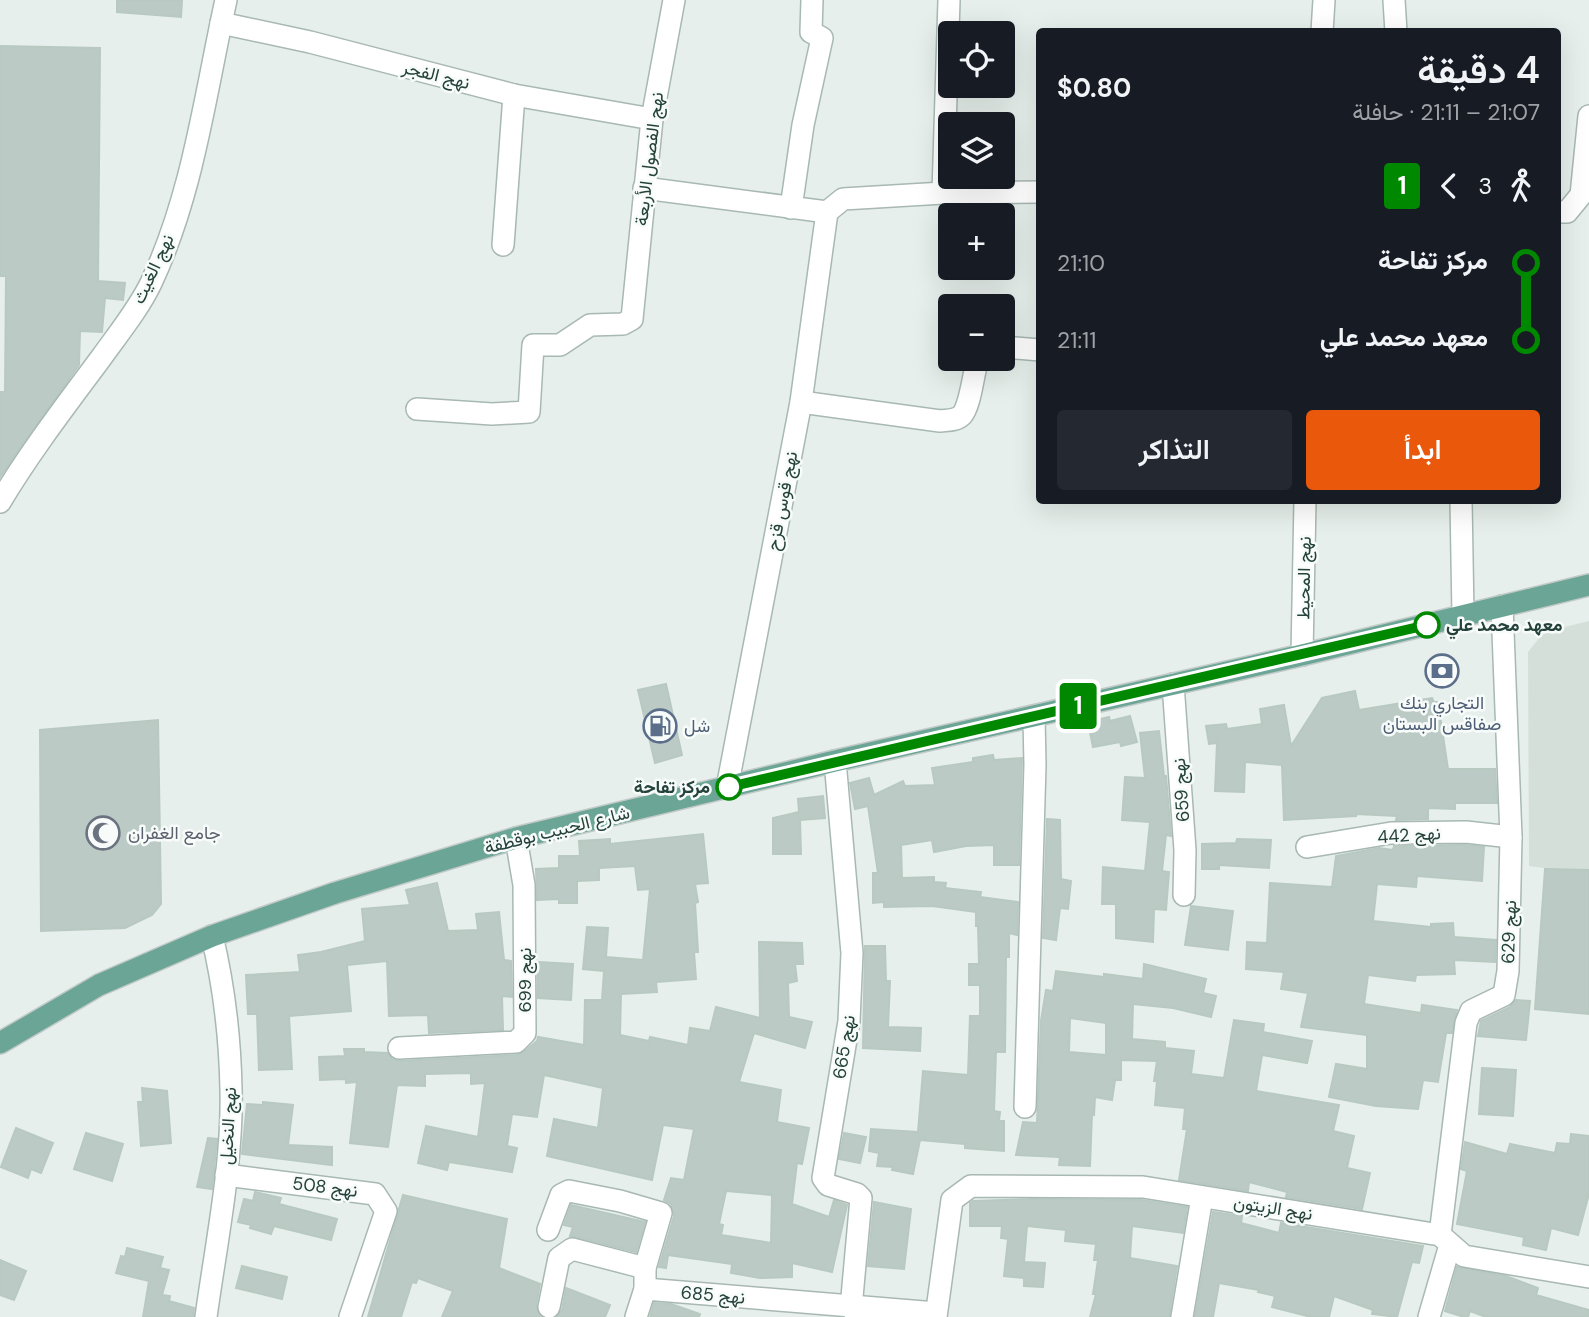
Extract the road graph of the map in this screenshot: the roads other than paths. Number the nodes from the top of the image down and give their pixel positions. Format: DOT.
graph roads {
  1 [pos="226,0"];
  2 [pos="674,0"];
  3 [pos="812,0"];
  4 [pos="949,0"];
  5 [pos="1324,0"];
  6 [pos="1394,0"];
  7 [pos="221,23"];
  8 [pos="1322,28"];
  9 [pos="1396,28"];
  10 [pos="514,95"];
  11 [pos="1589,116"];
  12 [pos="652,119"];
  13 [pos="644,188"];
  14 [pos="1036,192"];
  15 [pos="943,193"];
  16 [pos="791,208"];
  17 [pos="827,212"];
  18 [pos="1561,212"];
  19 [pos="503,245"];
  20 [pos="1015,348"];
  21 [pos="1036,350"];
  22 [pos="975,371"];
  23 [pos="801,402"];
  24 [pos="417,409"];
  25 [pos="0,502"];
  26 [pos="1305,504"];
  27 [pos="1461,504"];
  28 [pos="1589,585"];
  29 [pos="1502,606"];
  30 [pos="1463,616"];
  31 [pos="1302,656"];
  32 [pos="1173,684"];
  33 [pos="1034,716"];
  34 [pos="835,761"];
  35 [pos="727,788"];
  36 [pos="1511,837"];
  37 [pos="516,838"];
  38 [pos="1307,847"];
  39 [pos="1184,895"];
  40 [pos="212,936"];
  41 [pos="0,1043"];
  42 [pos="399,1048"];
  43 [pos="1025,1107"];
  44 [pos="226,1175"];
  45 [pos="1202,1197"];
  46 [pos="548,1230"];
  47 [pos="1445,1240"];
  48 [pos="646,1268"];
  49 [pos="1589,1277"];
  50 [pos="645,1289"];
  51 [pos="549,1307"];
  52 [pos="851,1308"];
  53 [pos="936,1315"];
  54 [pos="206,1317"];
  55 [pos="350,1317"];
  56 [pos="636,1317"];
  57 [pos="1182,1317"];
  58 [pos="1429,1317"];
  1 -- 7 [label="street, نهج الغيث"];
  2 -- 12 [label="street, نهج الفصول الأربعة"];
  3 -- 16 [label="street"];
  4 -- 15 [label="street"];
  5 -- 8 [label="street"];
  6 -- 9 [label="street"];
  7 -- 10 [label="street, نهج الفجر"];
  7 -- 25 [label="street, نهج الغيث"];
  10 -- 12 [label="street, نهج الفجر"];
  10 -- 19 [label="street"];
  11 -- 18 [label="street"];
  12 -- 13 [label="street, نهج الفصول الأربعة"];
  13 -- 16 [label="street"];
  13 -- 24 [label="street, نهج الفصول الأربعة"];
  14 -- 15 [label="street"];
  15 -- 17 [label="street"];
  16 -- 17 [label="street"];
  17 -- 23 [label="street, نهج قوس قزح"];
  20 -- 21 [label="street"];
  22 -- 23 [label="street"];
  23 -- 35 [label="street, نهج قوس قزح"];
  26 -- 31 [label="street, نهج المحيط"];
  27 -- 30 [label="street"];
  28 -- 29 [label="main road, شارع الحبيب بوقطفة"];
  29 -- 30 [label="main road, شارع الحبيب بوقطفة"];
  29 -- 36 [label="street, نهج 629"];
  30 -- 31 [label="main road, شارع الحبيب بوقطفة"];
  31 -- 32 [label="main road, شارع الحبيب بوقطفة"];
  32 -- 33 [label="main road, شارع الحبيب بوقطفة"];
  32 -- 39 [label="street, نهج 659"];
  33 -- 34 [label="main road, شارع الحبيب بوقطفة"];
  33 -- 43 [label="street"];
  34 -- 35 [label="main road, شارع الحبيب بوقطفة"];
  34 -- 52 [label="street, نهج 665"];
  35 -- 37 [label="main road, شارع الحبيب بوقطفة"];
  36 -- 38 [label="street, نهج 442"];
  36 -- 47 [label="street, نهج 629"];
  37 -- 40 [label="main road, شارع الحبيب بوقطفة"];
  37 -- 42 [label="street, نهج 699"];
  40 -- 41 [label="main road, شارع الحبيب بوقطفة"];
  40 -- 44 [label="street, نهج النخيل"];
  44 -- 54 [label="street, نهج النخيل"];
  44 -- 55 [label="street, نهج 508"];
  45 -- 47 [label="street, نهج الزيتون"];
  45 -- 53 [label="street, نهج الزيتون"];
  45 -- 57 [label="street"];
  46 -- 48 [label="street"];
  47 -- 49 [label="street, نهج الزيتون"];
  47 -- 58 [label="street"];
  48 -- 50 [label="street"];
  48 -- 51 [label="street"];
  50 -- 52 [label="street, نهج 685"];
  50 -- 56 [label="street"];
  52 -- 53 [label="street, نهج 685"];
}
